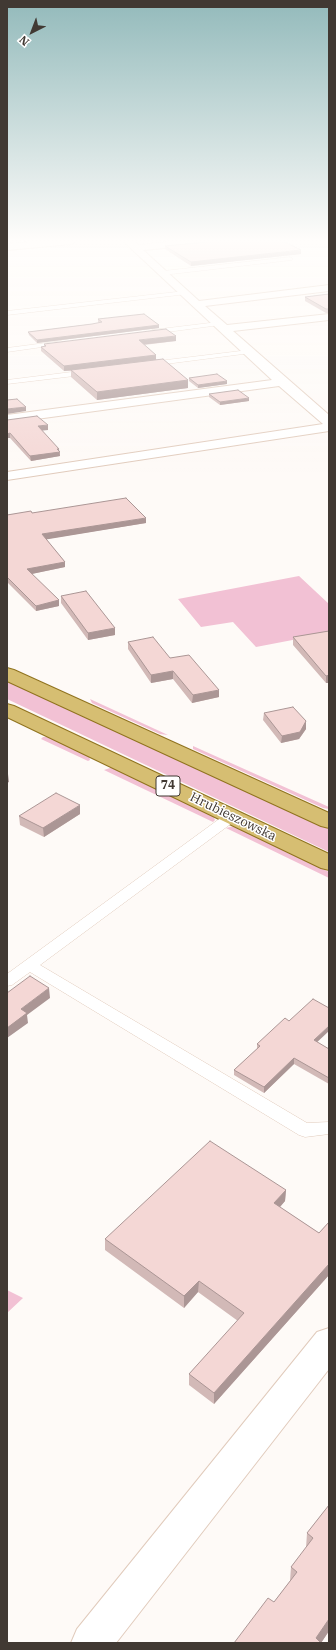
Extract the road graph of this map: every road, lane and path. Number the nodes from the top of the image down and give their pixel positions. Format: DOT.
graph roads {
  1 [pos="212,318"];
  2 [pos="318,318"];
  3 [pos="222,327"];
  4 [pos="148,332"];
  5 [pos="70,342"];
  6 [pos="7,350"];
  7 [pos="249,352"];
  8 [pos="140,365"];
  9 [pos="93,371"];
  10 [pos="7,382"];
  11 [pos="282,382"];
  12 [pos="7,418"];
  13 [pos="329,422"];
  14 [pos="329,427"];
  15 [pos="7,476"];
  16 [pos="7,674"];
  17 [pos="7,710"];
  18 [pos="231,816"];
  19 [pos="329,821"];
  20 [pos="329,863"];
  21 [pos="30,965"];
  22 [pos="7,981"];
  23 [pos="329,1128"];
  24 [pos="328,1348"];
  25 [pos="91,1643"];
  1 -- 3 [label="street"];
  2 -- 3 [label="street"];
  3 -- 4 [label="lane"];
  3 -- 7 [label="street"];
  5 -- 6 [label="lane"];
  7 -- 8 [label="lane"];
  7 -- 11 [label="street"];
  9 -- 10 [label="lane"];
  11 -- 12 [label="street"];
  11 -- 13 [label="street"];
  14 -- 15 [label="street"];
  16 -- 19 [label="main road"];
  17 -- 18 [label="main road, Hrubieszowska / 74"];
  18 -- 20 [label="main road, Hrubieszowska / 74"];
  18 -- 21 [label="lane"];
  21 -- 22 [label="lane"];
  21 -- 23 [label="lane"];
  24 -- 25 [label="street"];
}
